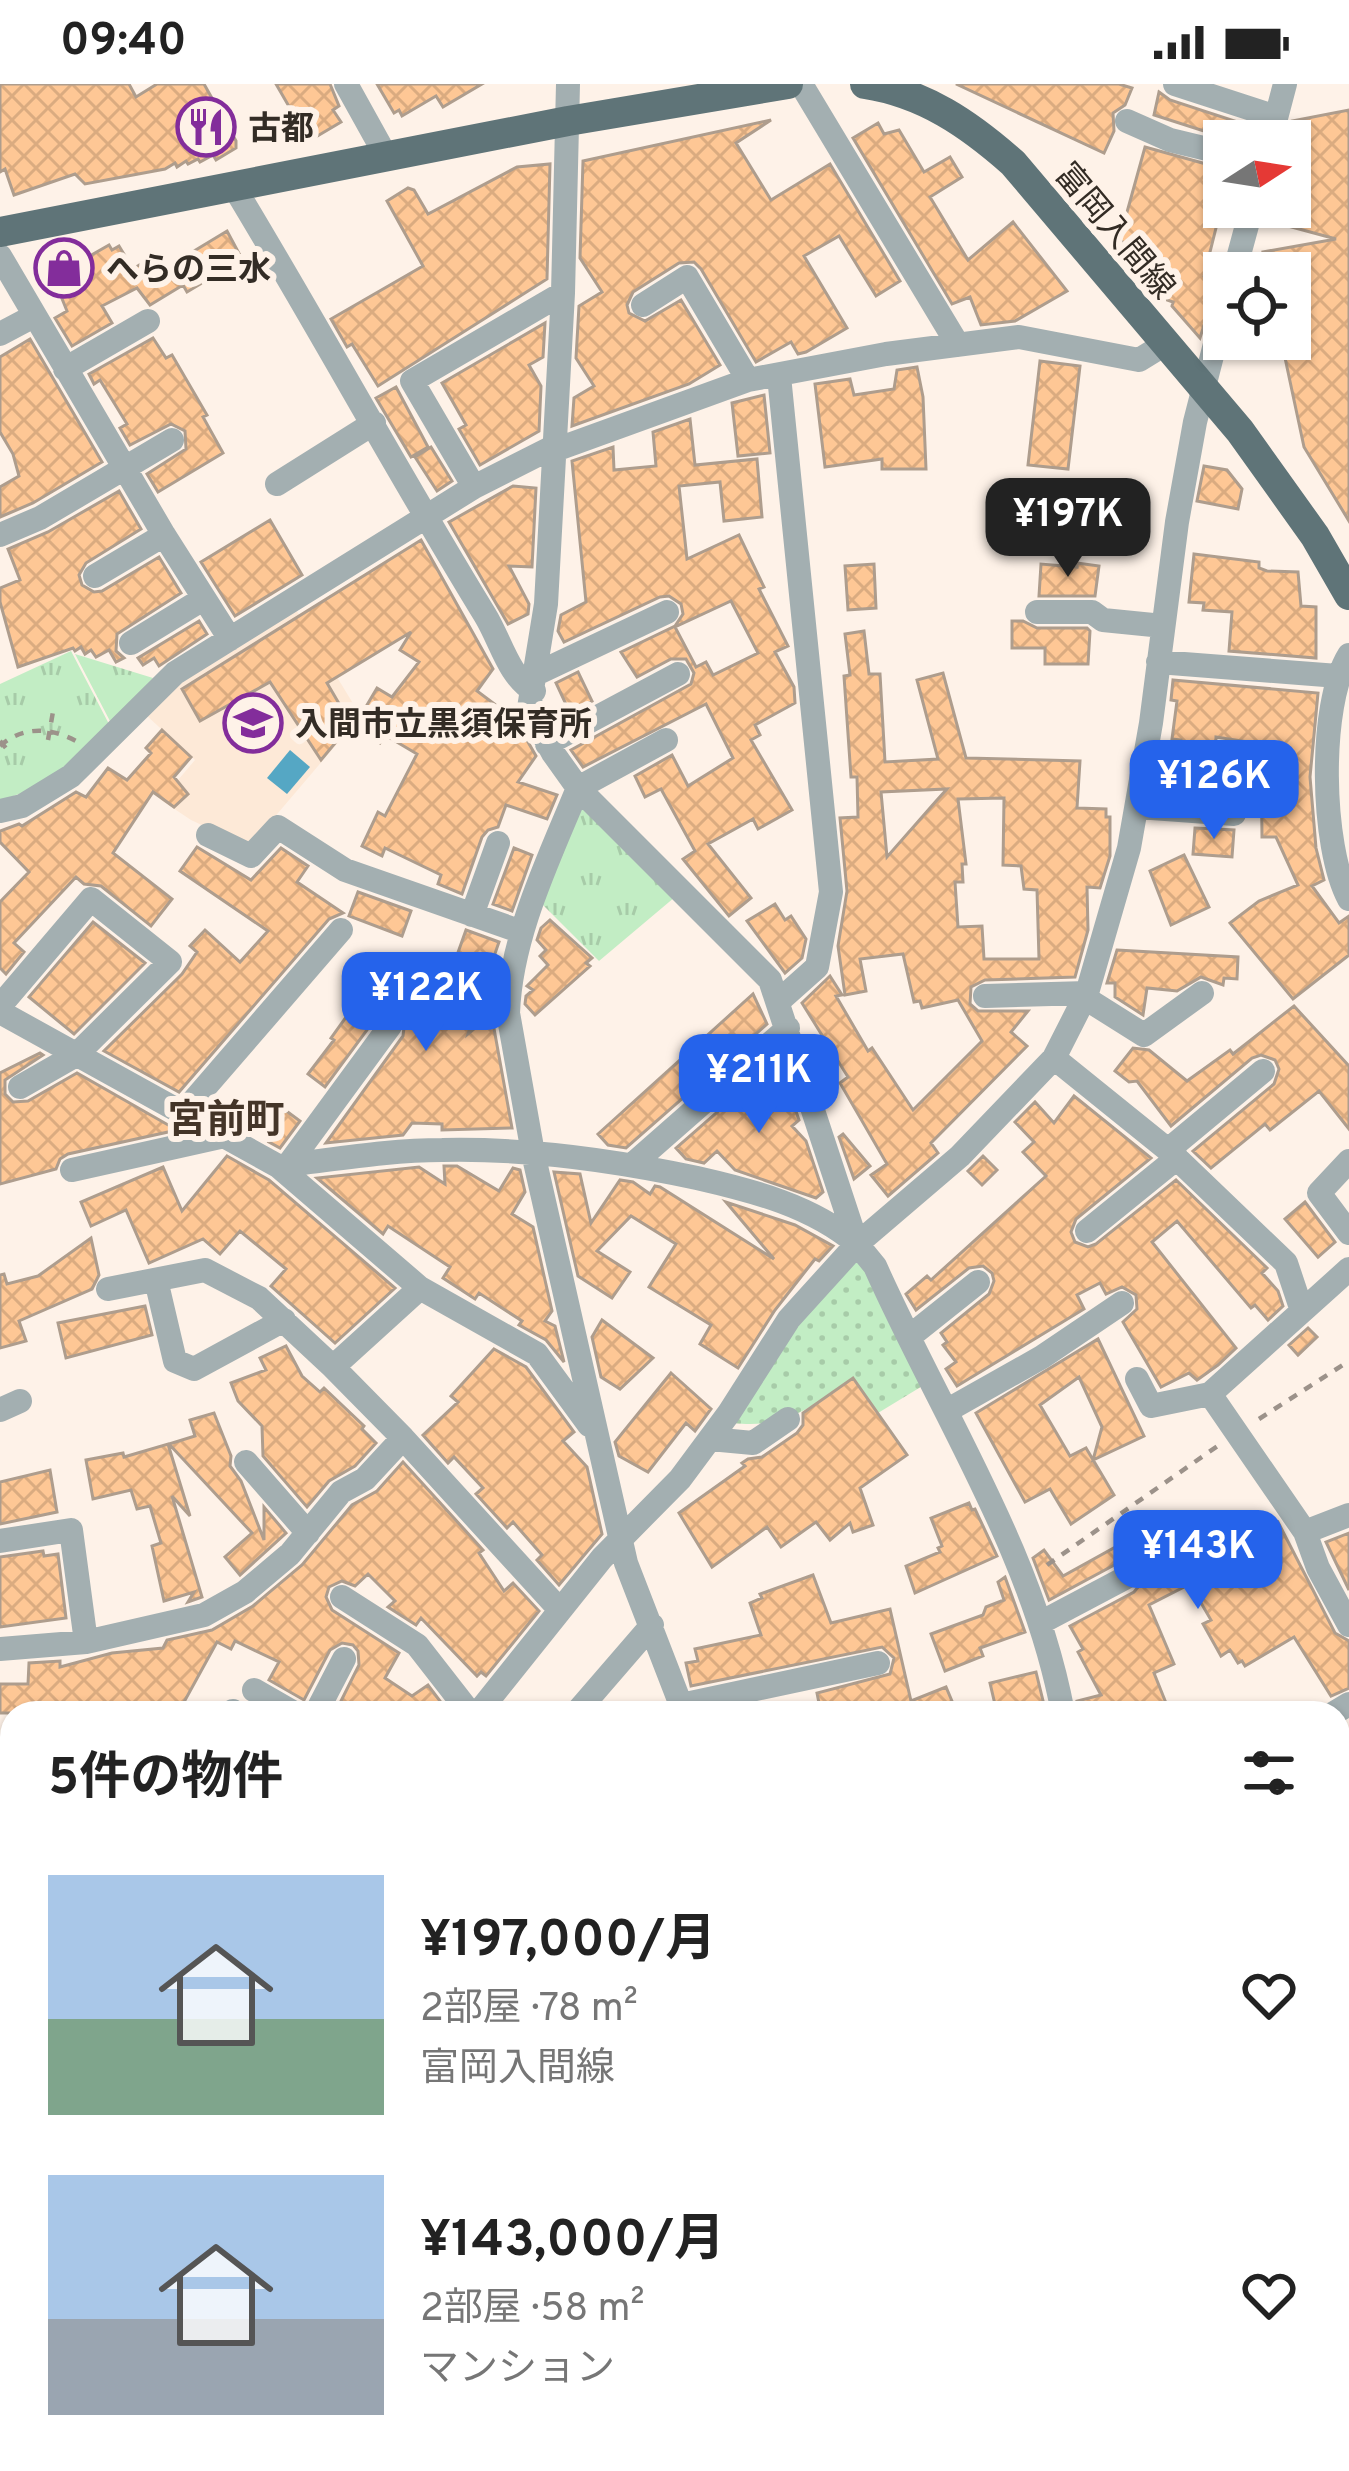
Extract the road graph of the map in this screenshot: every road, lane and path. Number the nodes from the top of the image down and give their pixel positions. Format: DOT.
graph roads {
  1 [pos="346,84"];
  2 [pos="568,84"];
  3 [pos="788,84"];
  4 [pos="801,84"];
  5 [pos="865,84"];
  6 [pos="1175,84"];
  7 [pos="1285,84"];
  8 [pos="926,93"];
  9 [pos="1253,120"];
  10 [pos="1275,120"];
  11 [pos="568,121"];
  12 [pos="1126,121"];
  13 [pos="1203,148"];
  14 [pos="386,156"];
  15 [pos="234,187"];
  16 [pos="0,232"];
  17 [pos="0,256"];
  18 [pos="563,293"];
  19 [pos="643,305"];
  20 [pos="34,316"];
  21 [pos="148,321"];
  22 [pos="0,334"];
  23 [pos="1165,344"];
  24 [pos="958,345"];
  25 [pos="1211,360"];
  26 [pos="65,369"];
  27 [pos="779,376"];
  28 [pos="748,380"];
  29 [pos="1204,388"];
  30 [pos="374,423"];
  31 [pos="172,440"];
  32 [pos="555,448"];
  33 [pos="124,469"];
  34 [pos="277,484"];
  35 [pos="473,487"];
  36 [pos="427,516"];
  37 [pos="0,535"];
  38 [pos="164,535"];
  39 [pos="95,576"];
  40 [pos="1349,596"];
  41 [pos="203,598"];
  42 [pos="1037,611"];
  43 [pos="667,612"];
  44 [pos="1163,626"];
  45 [pos="230,639"];
  46 [pos="130,643"];
  47 [pos="1158,662"];
  48 [pos="1344,666"];
  49 [pos="678,674"];
  50 [pos="536,682"];
  51 [pos="54,706"];
  52 [pos="50,732"];
  53 [pos="48,740"];
  54 [pos="667,740"];
  55 [pos="1,743"];
  56 [pos="547,744"];
  57 [pos="10,753"];
  58 [pos="94,756"];
  59 [pos="578,788"];
  60 [pos="1138,807"];
  61 [pos="0,811"];
  62 [pos="1234,814"];
  63 [pos="208,835"];
  64 [pos="498,843"];
  65 [pos="1349,899"];
  66 [pos="472,915"];
  67 [pos="341,929"];
  68 [pos="522,932"];
  69 [pos="1202,993"];
  70 [pos="985,996"];
  71 [pos="1086,996"];
  72 [pos="779,1000"];
  73 [pos="0,1009"];
  74 [pos="391,1026"];
  75 [pos="788,1028"];
  76 [pos="76,1055"];
  77 [pos="1054,1058"];
  78 [pos="1263,1071"];
  79 [pos="20,1087"];
  80 [pos="182,1114"];
  81 [pos="220,1137"];
  82 [pos="533,1153"];
  83 [pos="1173,1154"];
  84 [pos="1349,1161"];
  85 [pos="283,1165"];
  86 [pos="633,1165"];
  87 [pos="72,1170"];
  88 [pos="1087,1231"];
  89 [pos="1349,1233"];
  90 [pos="857,1244"];
  91 [pos="1349,1269"];
  92 [pos="156,1280"];
  93 [pos="978,1282"];
  94 [pos="420,1288"];
  95 [pos="108,1289"];
  96 [pos="1122,1303"];
  97 [pos="1302,1311"];
  98 [pos="284,1320"];
  99 [pos="909,1337"];
  100 [pos="1349,1361"];
  101 [pos="333,1367"];
  102 [pos="1137,1378"];
  103 [pos="1210,1394"];
  104 [pos="947,1411"];
  105 [pos="788,1419"];
  106 [pos="594,1432"];
  107 [pos="1237,1432"];
  108 [pos="404,1438"];
  109 [pos="710,1439"];
  110 [pos="246,1462"];
  111 [pos="1349,1515"];
  112 [pos="1305,1532"];
  113 [pos="308,1533"];
  114 [pos="622,1539"];
  115 [pos="0,1540"];
  116 [pos="1125,1578"];
  117 [pos="1023,1583"];
  118 [pos="342,1598"];
  119 [pos="560,1610"];
  120 [pos="1040,1623"];
  121 [pos="652,1625"];
  122 [pos="1349,1625"];
  123 [pos="86,1642"];
  124 [pos="0,1649"];
  125 [pos="344,1659"];
  126 [pos="878,1663"];
  127 [pos="254,1690"];
  128 [pos="273,1701"];
  129 [pos="322,1701"];
  130 [pos="464,1701"];
  131 [pos="484,1701"];
  132 [pos="586,1701"];
  133 [pos="679,1701"];
  134 [pos="716,1701"];
  135 [pos="1061,1701"];
  1 -- 14 [label="street"];
  2 -- 11 [label="street"];
  3 -- 11 [label="main road"];
  4 -- 24 [label="street"];
  5 -- 8 [label="main road, 富岡入間線"];
  6 -- 9 [label="street"];
  7 -- 10 [label="street"];
  8 -- 23 [label="main road, 富岡入間線"];
  11 -- 14 [label="main road"];
  11 -- 18 [label="street"];
  12 -- 13 [label="street"];
  14 -- 15 [label="main road"];
  15 -- 16 [label="main road"];
  15 -- 30 [label="street"];
  17 -- 20 [label="street"];
  18 -- 32 [label="street"];
  18 -- 35 [label="street"];
  19 -- 28 [label="street"];
  20 -- 22 [label="street"];
  20 -- 26 [label="street"];
  21 -- 26 [label="street"];
  23 -- 24 [label="street"];
  23 -- 29 [label="main road, 富岡入間線"];
  24 -- 27 [label="street"];
  25 -- 29 [label="street"];
  26 -- 33 [label="street"];
  27 -- 28 [label="street"];
  27 -- 72 [label="street"];
  28 -- 32 [label="street"];
  29 -- 40 [label="main road, 富岡入間線"];
  29 -- 44 [label="street"];
  30 -- 34 [label="street"];
  30 -- 36 [label="street"];
  31 -- 33 [label="street"];
  32 -- 35 [label="street"];
  32 -- 50 [label="street"];
  33 -- 37 [label="street"];
  33 -- 38 [label="street"];
  35 -- 36 [label="street"];
  36 -- 45 [label="street"];
  36 -- 50 [label="street"];
  38 -- 39 [label="street"];
  38 -- 41 [label="street"];
  41 -- 45 [label="street"];
  41 -- 46 [label="street"];
  42 -- 44 [label="street"];
  43 -- 50 [label="street"];
  44 -- 47 [label="street"];
  45 -- 58 [label="street"];
  47 -- 48 [label="street"];
  47 -- 60 [label="street"];
  48 -- 65 [label="street"];
  49 -- 56 [label="street"];
  50 -- 56 [label="street"];
  51 -- 52 [label="path"];
  52 -- 53 [label="path"];
  52 -- 55 [label="path"];
  52 -- 58 [label="path"];
  54 -- 59 [label="street"];
  55 -- 57 [label="path"];
  56 -- 59 [label="street"];
  58 -- 61 [label="street"];
  59 -- 68 [label="street"];
  59 -- 72 [label="street"];
  60 -- 62 [label="street"];
  60 -- 71 [label="street"];
  63 -- 66 [label="street"];
  64 -- 66 [label="street"];
  66 -- 68 [label="street"];
  67 -- 80 [label="street"];
  68 -- 82 [label="street"];
  69 -- 71 [label="street"];
  70 -- 71 [label="street"];
  71 -- 77 [label="street"];
  72 -- 75 [label="street"];
  73 -- 76 [label="street"];
  73 -- 76 [label="street"];
  74 -- 85 [label="street"];
  75 -- 86 [label="street"];
  75 -- 90 [label="street"];
  76 -- 79 [label="street"];
  76 -- 80 [label="street"];
  77 -- 83 [label="street"];
  77 -- 90 [label="street"];
  78 -- 83 [label="street"];
  80 -- 81 [label="street"];
  81 -- 85 [label="street"];
  81 -- 87 [label="street"];
  82 -- 85 [label="street"];
  82 -- 86 [label="street"];
  82 -- 106 [label="street"];
  83 -- 88 [label="street"];
  83 -- 97 [label="street"];
  84 -- 89 [label="street"];
  85 -- 94 [label="street"];
  86 -- 90 [label="street"];
  90 -- 99 [label="street"];
  90 -- 109 [label="street"];
  91 -- 97 [label="street"];
  92 -- 95 [label="street"];
  92 -- 98 [label="street"];
  92 -- 98 [label="street"];
  93 -- 99 [label="street"];
  94 -- 101 [label="street"];
  94 -- 106 [label="street"];
  96 -- 104 [label="street"];
  97 -- 103 [label="street"];
  98 -- 101 [label="street"];
  99 -- 104 [label="street"];
  100 -- 107 [label="path"];
  101 -- 108 [label="street"];
  102 -- 103 [label="street"];
  103 -- 107 [label="street"];
  104 -- 117 [label="street"];
  105 -- 109 [label="street"];
  106 -- 114 [label="street"];
  107 -- 112 [label="street"];
  107 -- 117 [label="path"];
  108 -- 113 [label="street"];
  108 -- 119 [label="street"];
  109 -- 114 [label="street"];
  110 -- 113 [label="street"];
  111 -- 112 [label="street"];
  112 -- 122 [label="street"];
  113 -- 123 [label="street"];
  114 -- 119 [label="street"];
  114 -- 121 [label="street"];
  115 -- 123 [label="street"];
  116 -- 120 [label="street"];
  117 -- 120 [label="street"];
  118 -- 130 [label="street"];
  119 -- 131 [label="street"];
  120 -- 135 [label="street"];
  121 -- 132 [label="street"];
  121 -- 133 [label="street"];
  123 -- 124 [label="street"];
  125 -- 129 [label="street"];
  126 -- 134 [label="street"];
  127 -- 128 [label="street"];
}
